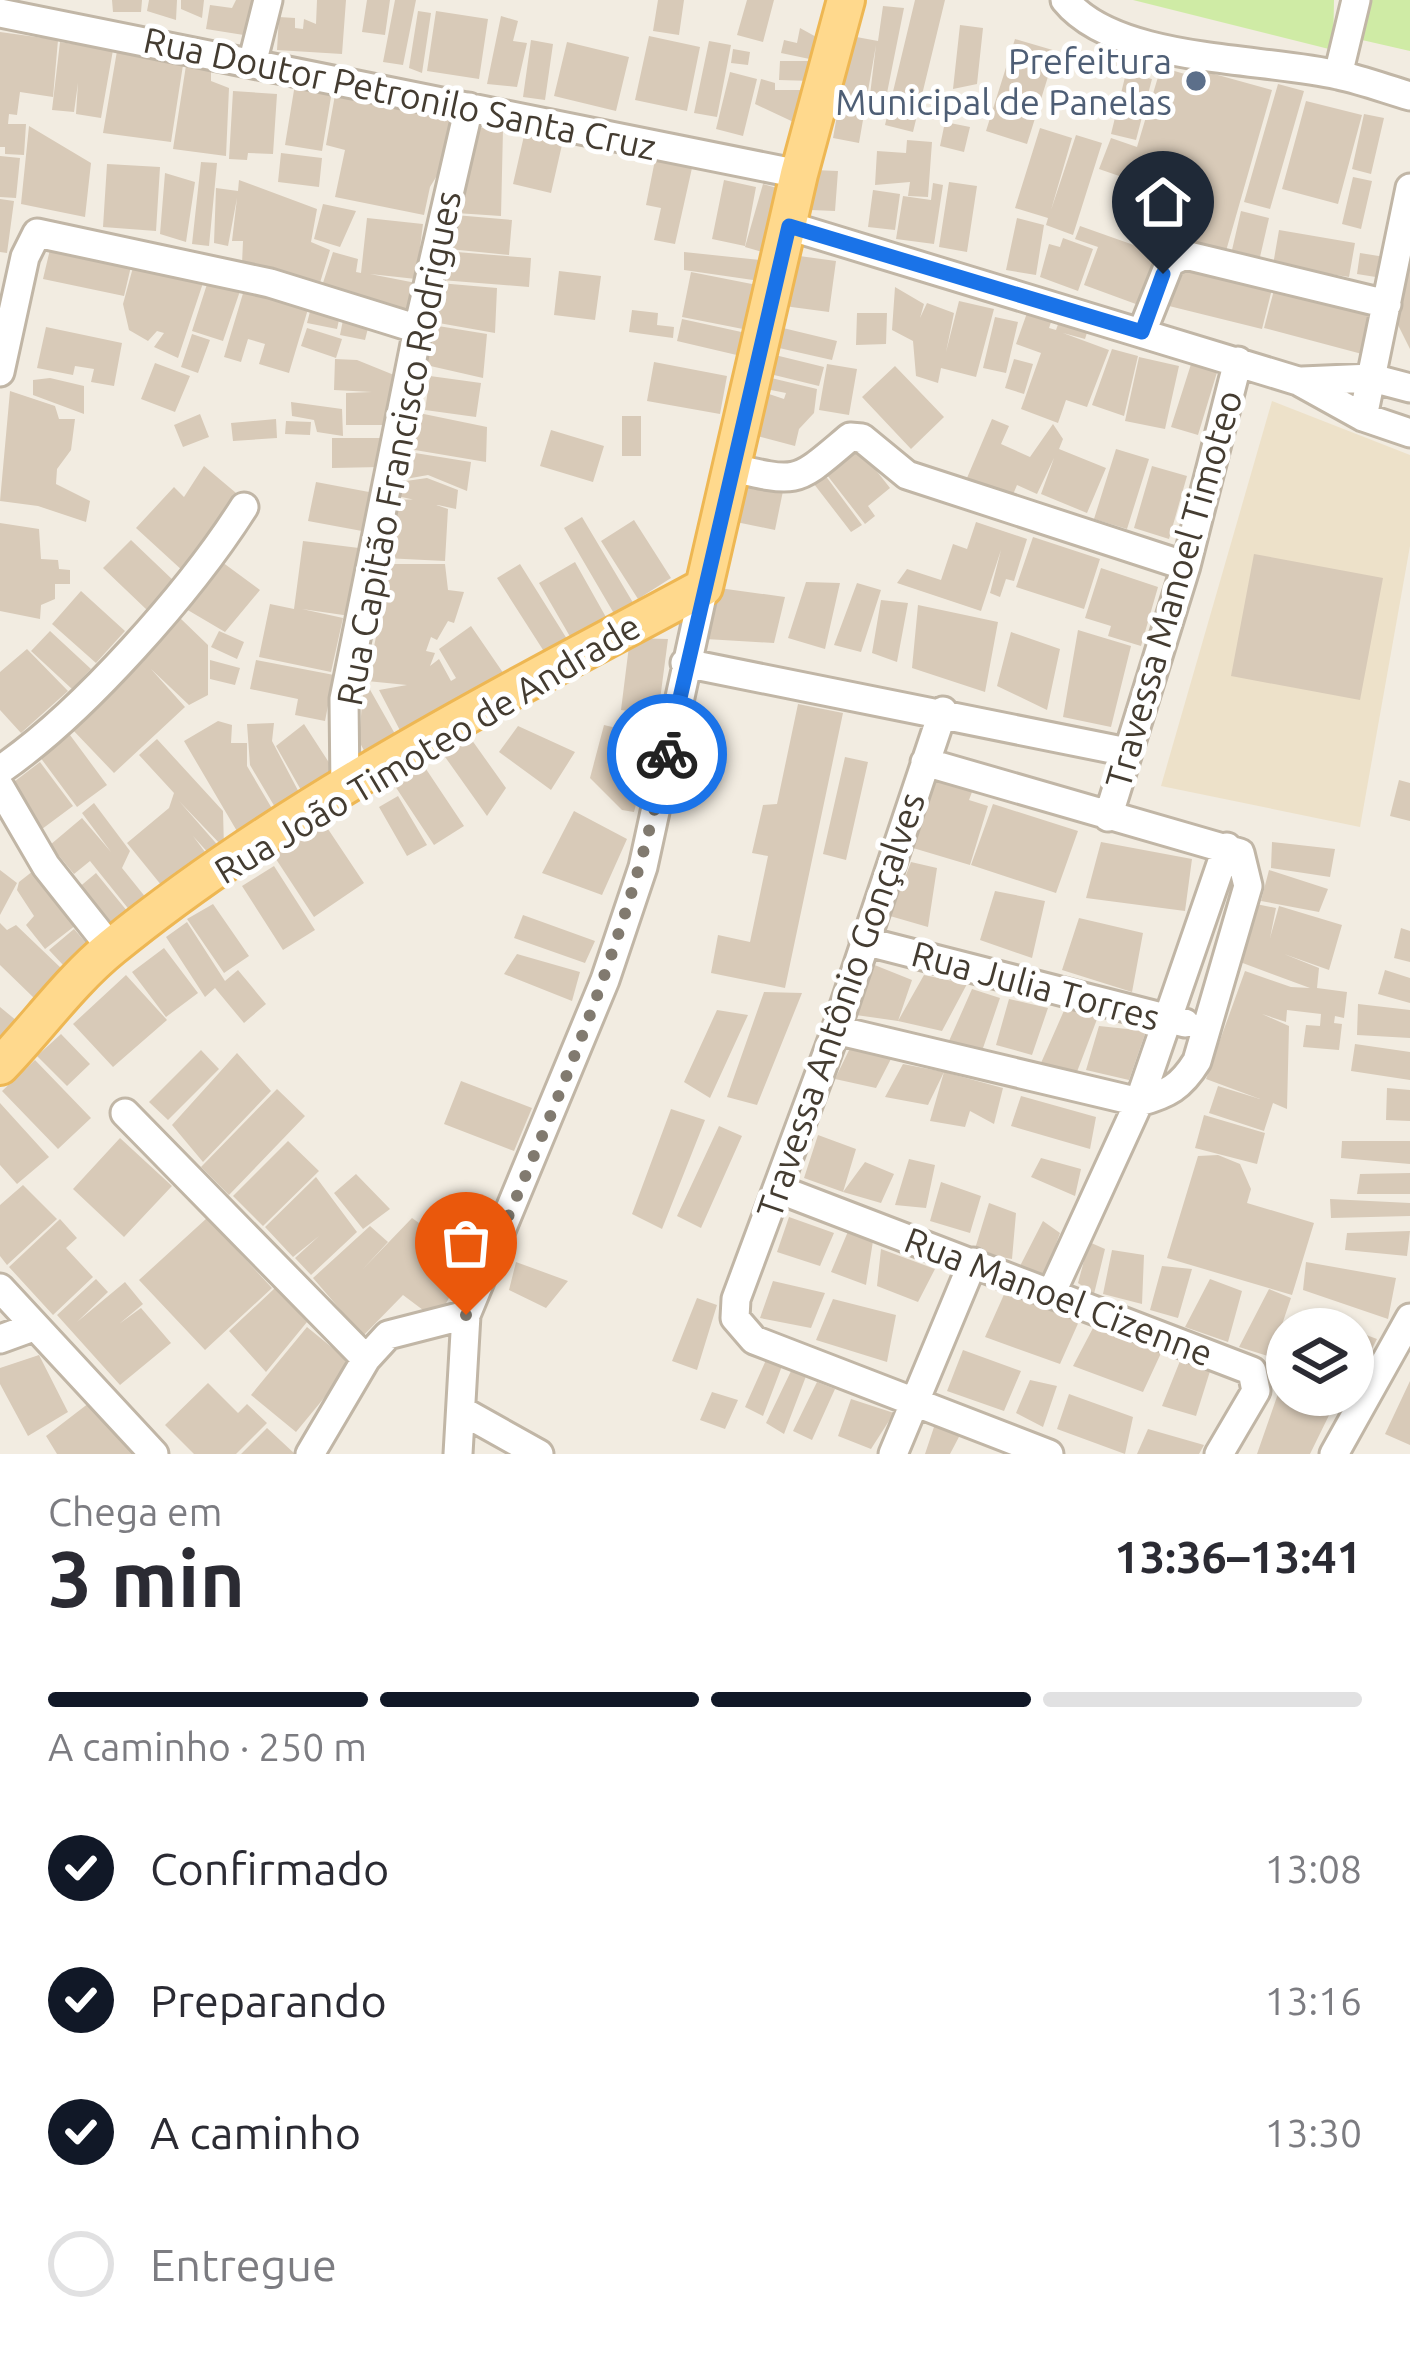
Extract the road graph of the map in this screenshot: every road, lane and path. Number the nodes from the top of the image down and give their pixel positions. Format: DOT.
graph roads {
  1 [pos="268,0"];
  2 [pos="846,0"];
  3 [pos="1065,0"];
  4 [pos="1356,0"];
  5 [pos="0,13"];
  6 [pos="253,60"];
  7 [pos="1338,75"];
  8 [pos="1410,96"];
  9 [pos="469,107"];
  10 [pos="799,174"];
  11 [pos="1410,188"];
  12 [pos="789,226"];
  13 [pos="1387,304"];
  14 [pos="418,328"];
  15 [pos="1142,332"];
  16 [pos="2,356"];
  17 [pos="1238,361"];
  18 [pos="1372,378"];
  19 [pos="1298,381"];
  20 [pos="1410,388"];
  21 [pos="1363,417"];
  22 [pos="1410,433"];
  23 [pos="729,467"];
  24 [pos="244,507"];
  25 [pos="1186,566"];
  26 [pos="704,587"];
  27 [pos="686,663"];
  28 [pos="944,711"];
  29 [pos="1127,752"];
  30 [pos="925,762"];
  31 [pos="0,770"];
  32 [pos="0,787"];
  33 [pos="345,790"];
  34 [pos="1108,817"];
  35 [pos="1227,847"];
  36 [pos="864,941"];
  37 [pos="111,947"];
  38 [pos="1168,1020"];
  39 [pos="1208,1028"];
  40 [pos="836,1030"];
  41 [pos="0,1066"];
  42 [pos="1139,1102"];
  43 [pos="125,1113"];
  44 [pos="778,1189"];
  45 [pos="973,1262"];
  46 [pos="0,1288"];
  47 [pos="1052,1294"];
  48 [pos="466,1315"];
  49 [pos="1410,1318"];
  50 [pos="33,1328"];
  51 [pos="0,1339"];
  52 [pos="366,1359"];
  53 [pos="917,1399"];
  54 [pos="464,1412"];
  55 [pos="154,1454"];
  56 [pos="310,1454"];
  57 [pos="458,1454"];
  58 [pos="539,1454"];
  59 [pos="893,1454"];
  60 [pos="1049,1454"];
  61 [pos="1219,1454"];
  62 [pos="1334,1454"];
  1 -- 6 [label="street"];
  2 -- 10 [label="main road"];
  3 -- 7 [label="street"];
  4 -- 7 [label="street"];
  5 -- 6 [label="street, Rua Doutor Petronilo Santa Cruz"];
  6 -- 9 [label="street, Rua Doutor Petronilo Santa Cruz"];
  7 -- 8 [label="street"];
  9 -- 10 [label="street, Rua Doutor Petronilo Santa Cruz"];
  9 -- 14 [label="street, Rua Capitão Francisco Rodrigues"];
  10 -- 12 [label="main road"];
  11 -- 13 [label="street"];
  12 -- 15 [label="street"];
  12 -- 23 [label="main road"];
  13 -- 15 [label="street"];
  13 -- 18 [label="street"];
  14 -- 16 [label="street"];
  14 -- 33 [label="street, Rua Capitão Francisco Rodrigues"];
  15 -- 17 [label="street"];
  17 -- 19 [label="street"];
  17 -- 25 [label="street, Travessa Manoel Timoteo"];
  18 -- 19 [label="street"];
  18 -- 20 [label="street"];
  18 -- 21 [label="street"];
  19 -- 21 [label="street"];
  21 -- 22 [label="street"];
  23 -- 25 [label="street"];
  23 -- 26 [label="main road"];
  24 -- 31 [label="street"];
  25 -- 29 [label="street, Travessa Manoel Timoteo"];
  26 -- 27 [label="street"];
  26 -- 33 [label="main road, Rua João Timoteo de Andrade"];
  27 -- 28 [label="street"];
  27 -- 48 [label="street"];
  28 -- 29 [label="street"];
  28 -- 30 [label="street, Travessa Antônio Gonçalves"];
  29 -- 34 [label="street, Travessa Manoel Timoteo"];
  30 -- 34 [label="street"];
  30 -- 36 [label="street, Travessa Antônio Gonçalves"];
  32 -- 37 [label="street"];
  33 -- 37 [label="main road, Rua João Timoteo de Andrade"];
  34 -- 35 [label="street"];
  35 -- 38 [label="street"];
  35 -- 39 [label="street"];
  36 -- 38 [label="street, Rua Julia Torres"];
  36 -- 40 [label="street, Travessa Antônio Gonçalves"];
  37 -- 41 [label="main road, Rua João Timoteo de Andrade"];
  38 -- 39 [label="street, Rua Julia Torres"];
  38 -- 42 [label="street"];
  39 -- 42 [label="street"];
  40 -- 42 [label="street"];
  40 -- 44 [label="street, Travessa Antônio Gonçalves"];
  42 -- 47 [label="street"];
  43 -- 52 [label="street"];
  44 -- 45 [label="street, Rua Manoel Cizenne"];
  44 -- 53 [label="street, Travessa Antônio Gonçalves"];
  45 -- 47 [label="street, Rua Manoel Cizenne"];
  45 -- 53 [label="street"];
  46 -- 50 [label="street"];
  47 -- 61 [label="street, Rua Manoel Cizenne"];
  48 -- 52 [label="street"];
  48 -- 54 [label="street"];
  49 -- 62 [label="street"];
  50 -- 51 [label="street"];
  50 -- 55 [label="street"];
  52 -- 56 [label="street"];
  53 -- 59 [label="street"];
  53 -- 60 [label="street"];
  54 -- 57 [label="street"];
  54 -- 58 [label="street"];
}
